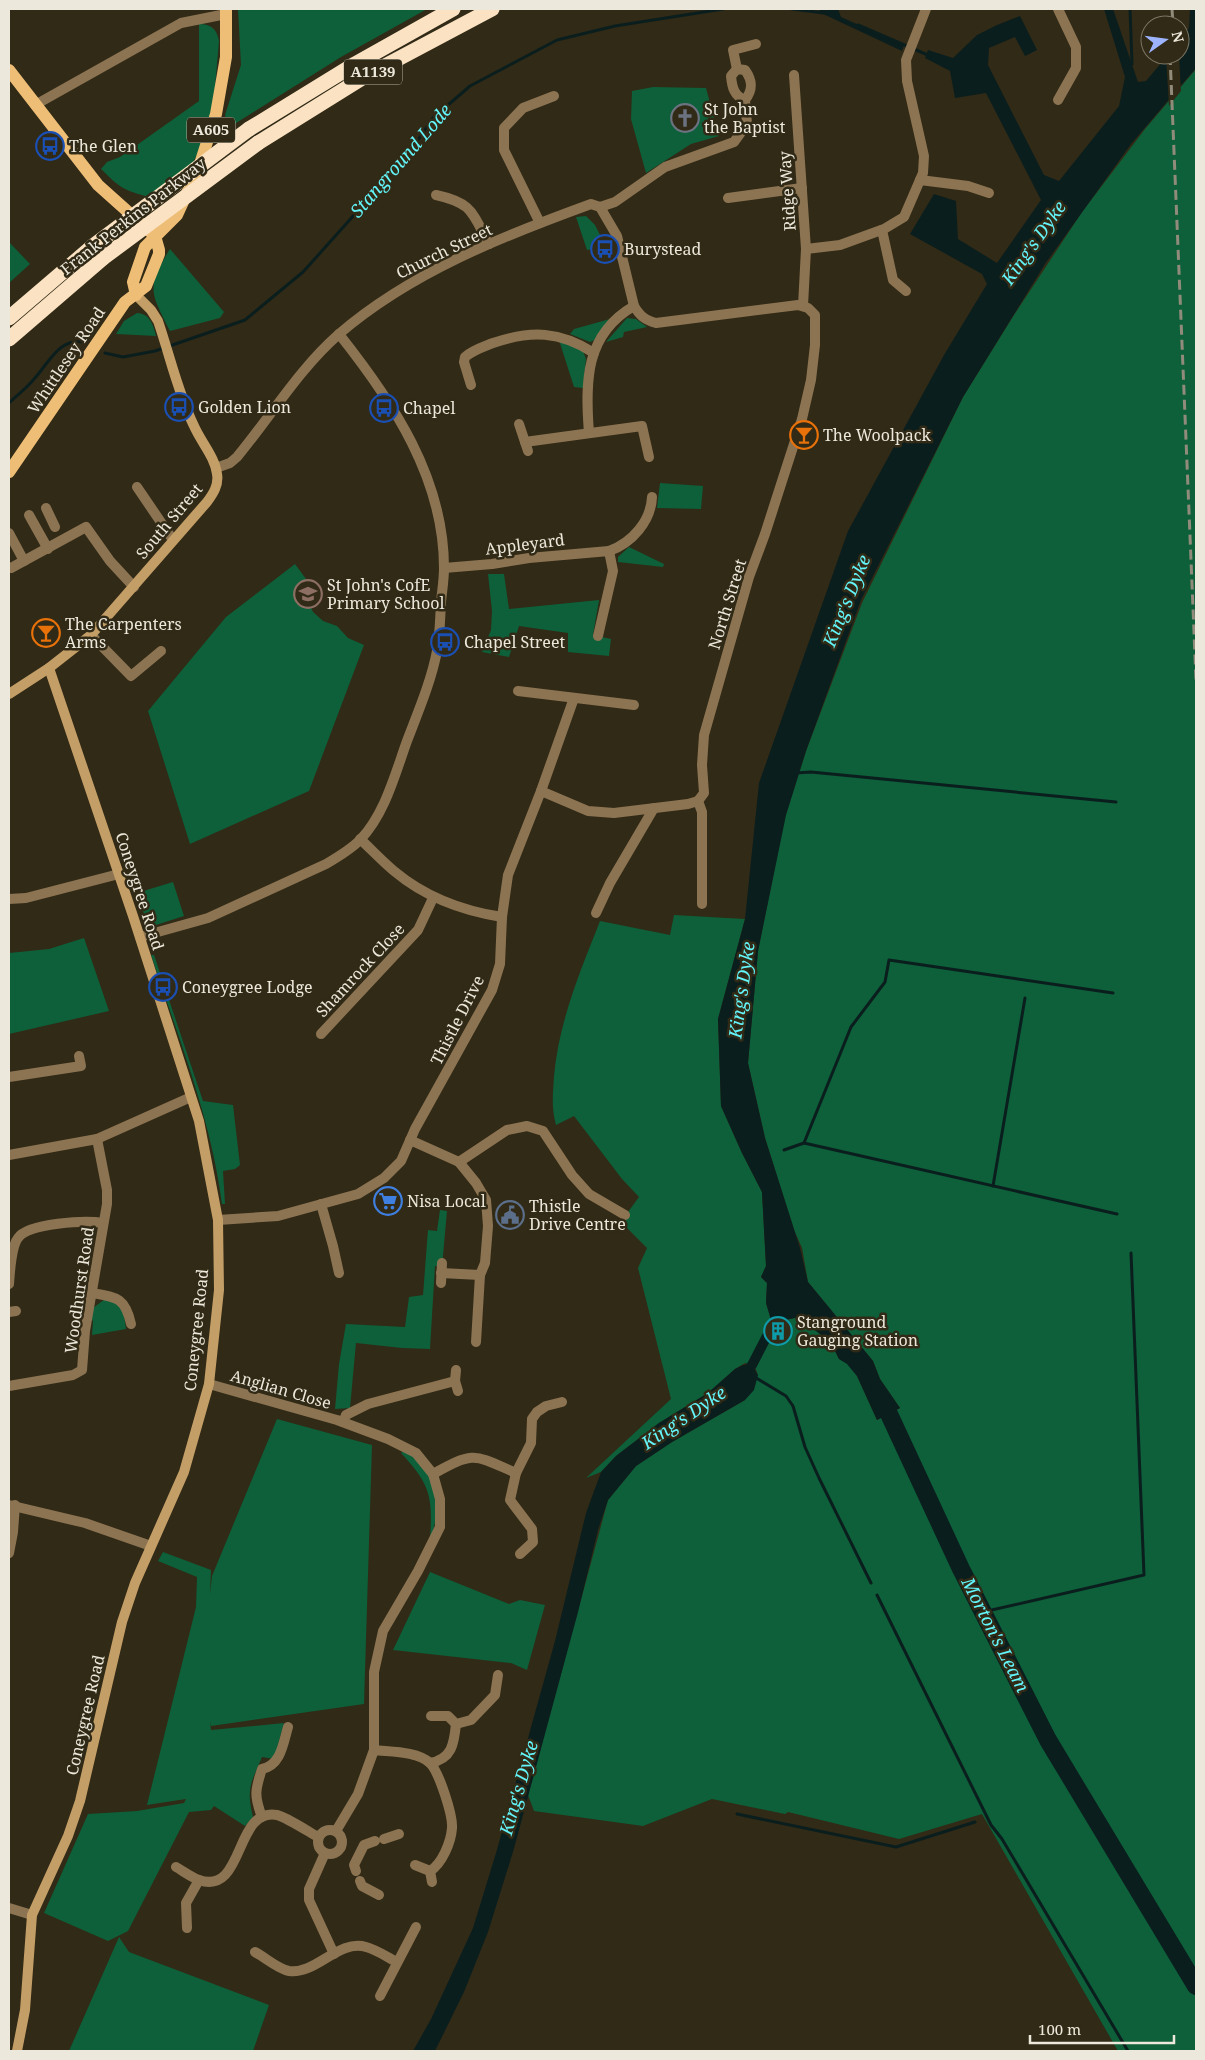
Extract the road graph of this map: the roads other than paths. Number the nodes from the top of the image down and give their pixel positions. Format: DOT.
graph roads {
  1 [pos="453,9"];
  2 [pos="492,9"];
  3 [pos="926,9"];
  4 [pos="1058,9"];
  5 [pos="226,12"];
  6 [pos="756,44"];
  7 [pos="9,70"];
  8 [pos="737,70"];
  9 [pos="794,75"];
  10 [pos="554,96"];
  11 [pos="745,100"];
  12 [pos="1058,100"];
  13 [pos="36,105"];
  14 [pos="920,180"];
  15 [pos="802,188"];
  16 [pos="989,193"];
  17 [pos="436,195"];
  18 [pos="728,198"];
  19 [pos="600,207"];
  20 [pos="540,223"];
  21 [pos="882,230"];
  22 [pos="155,236"];
  23 [pos="489,244"];
  24 [pos="806,249"];
  25 [pos="906,290"];
  26 [pos="136,295"];
  27 [pos="634,306"];
  28 [pos="803,306"];
  29 [pos="9,318"];
  30 [pos="339,334"];
  31 [pos="9,339"];
  32 [pos="594,353"];
  33 [pos="472,385"];
  34 [pos="519,424"];
  35 [pos="590,433"];
  36 [pos="649,456"];
  37 [pos="216,468"];
  38 [pos="9,472"];
  39 [pos="137,486"];
  40 [pos="652,497"];
  41 [pos="46,508"];
  42 [pos="28,515"];
  43 [pos="9,533"];
  44 [pos="59,534"];
  45 [pos="173,540"];
  46 [pos="48,549"];
  47 [pos="610,551"];
  48 [pos="24,561"];
  49 [pos="10,568"];
  50 [pos="444,568"];
  51 [pos="134,587"];
  52 [pos="91,635"];
  53 [pos="598,636"];
  54 [pos="161,651"];
  55 [pos="49,668"];
  56 [pos="518,691"];
  57 [pos="9,694"];
  58 [pos="574,698"];
  59 [pos="634,705"];
  60 [pos="541,791"];
  61 [pos="698,801"];
  62 [pos="654,808"];
  63 [pos="360,839"];
  64 [pos="119,874"];
  65 [pos="433,898"];
  66 [pos="9,899"];
  67 [pos="702,904"];
  68 [pos="596,913"];
  69 [pos="502,917"];
  70 [pos="140,937"];
  71 [pos="321,1034"];
  72 [pos="79,1056"];
  73 [pos="9,1077"];
  74 [pos="191,1097"];
  75 [pos="96,1139"];
  76 [pos="410,1140"];
  77 [pos="9,1155"];
  78 [pos="459,1162"];
  79 [pos="321,1204"];
  80 [pos="625,1215"];
  81 [pos="218,1220"];
  82 [pos="103,1223"];
  83 [pos="339,1273"];
  84 [pos="442,1273"];
  85 [pos="480,1275"];
  86 [pos="9,1284"];
  87 [pos="92,1293"];
  88 [pos="131,1324"];
  89 [pos="476,1342"];
  90 [pos="456,1370"];
  91 [pos="209,1384"];
  92 [pos="9,1386"];
  93 [pos="562,1402"];
  94 [pos="343,1422"];
  95 [pos="516,1473"];
  96 [pos="433,1474"];
  97 [pos="12,1505"];
  98 [pos="151,1546"];
  99 [pos="9,1553"];
  100 [pos="520,1554"];
  101 [pos="498,1675"];
  102 [pos="431,1716"];
  103 [pos="456,1724"];
  104 [pos="288,1728"];
  105 [pos="374,1750"];
  106 [pos="430,1763"];
  107 [pos="262,1817"];
  108 [pos="336,1831"];
  109 [pos="400,1834"];
  110 [pos="318,1837"];
  111 [pos="341,1847"];
  112 [pos="325,1853"];
  113 [pos="359,1856"];
  114 [pos="414,1865"];
  115 [pos="176,1867"];
  116 [pos="356,1871"];
  117 [pos="430,1871"];
  118 [pos="198,1880"];
  119 [pos="360,1881"];
  120 [pos="432,1882"];
  121 [pos="379,1895"];
  122 [pos="9,1908"];
  123 [pos="32,1915"];
  124 [pos="416,1926"];
  125 [pos="187,1928"];
  126 [pos="256,1952"];
  127 [pos="334,1954"];
  128 [pos="397,1962"];
  129 [pos="380,1996"];
  130 [pos="17,2051"];
  1 -- 29 [label="highway, Frank Perkins Parkway / A1139, bridge"];
  2 -- 31 [label="highway, Frank Perkins Parkway / A1139, bridge"];
  3 -- 14 [label="street"];
  4 -- 12 [label="street"];
  5 -- 13 [label="street"];
  5 -- 22 [label="main road, A605"];
  6 -- 8 [label="street"];
  7 -- 13 [label="main road"];
  8 -- 11 [label="street"];
  8 -- 11 [label="street"];
  9 -- 15 [label="street, Ridge Way"];
  10 -- 20 [label="street"];
  11 -- 19 [label="street"];
  13 -- 22 [label="main road"];
  14 -- 16 [label="street"];
  14 -- 21 [label="street"];
  15 -- 18 [label="street"];
  15 -- 24 [label="street, Ridge Way"];
  17 -- 23 [label="street"];
  19 -- 20 [label="street, Church Street"];
  19 -- 27 [label="street"];
  20 -- 23 [label="street, Church Street"];
  21 -- 24 [label="street"];
  21 -- 25 [label="street"];
  22 -- 26 [label="main road, Whittlesey Road"];
  23 -- 30 [label="street, Church Street"];
  24 -- 28 [label="street, Ridge Way"];
  26 -- 37 [label="street, South Street"];
  26 -- 38 [label="main road, Whittlesey Road"];
  27 -- 28 [label="street"];
  27 -- 32 [label="street"];
  28 -- 61 [label="street, North Street"];
  30 -- 37 [label="street, Church Street"];
  30 -- 50 [label="street"];
  32 -- 33 [label="street"];
  32 -- 35 [label="street"];
  34 -- 35 [label="street"];
  35 -- 36 [label="street"];
  37 -- 45 [label="street, South Street"];
  39 -- 45 [label="street"];
  40 -- 47 [label="street, Appleyard"];
  41 -- 44 [label="street"];
  42 -- 46 [label="street"];
  43 -- 48 [label="street"];
  44 -- 46 [label="street"];
  44 -- 51 [label="street"];
  45 -- 51 [label="street, South Street"];
  46 -- 48 [label="street"];
  47 -- 50 [label="street, Appleyard"];
  47 -- 53 [label="street"];
  48 -- 49 [label="street"];
  50 -- 63 [label="street"];
  51 -- 52 [label="street, South Street"];
  52 -- 54 [label="street"];
  52 -- 55 [label="street, South Street"];
  55 -- 57 [label="street, South Street"];
  55 -- 64 [label="street, Coneygree Road"];
  56 -- 58 [label="street"];
  58 -- 59 [label="street"];
  58 -- 60 [label="street, Thistle Drive"];
  60 -- 62 [label="street"];
  60 -- 69 [label="street, Thistle Drive"];
  61 -- 62 [label="street"];
  61 -- 67 [label="street, North Street"];
  62 -- 68 [label="street"];
  63 -- 65 [label="street"];
  63 -- 70 [label="street"];
  64 -- 66 [label="street"];
  64 -- 70 [label="street, Coneygree Road"];
  65 -- 69 [label="street"];
  65 -- 71 [label="street, Shamrock Close"];
  69 -- 76 [label="street, Thistle Drive"];
  70 -- 74 [label="street, Coneygree Road"];
  72 -- 73 [label="street"];
  74 -- 75 [label="street"];
  74 -- 81 [label="street, Coneygree Road"];
  75 -- 77 [label="street"];
  75 -- 82 [label="street, Woodhurst Road"];
  76 -- 78 [label="street"];
  76 -- 79 [label="street, Thistle Drive"];
  78 -- 80 [label="street"];
  78 -- 85 [label="street"];
  79 -- 81 [label="street, Thistle Drive"];
  79 -- 83 [label="street"];
  81 -- 91 [label="street, Coneygree Road"];
  82 -- 86 [label="street"];
  82 -- 87 [label="street, Woodhurst Road"];
  84 -- 85 [label="street"];
  85 -- 89 [label="street"];
  87 -- 88 [label="street"];
  87 -- 92 [label="street, Woodhurst Road"];
  90 -- 94 [label="street, Anglian Close"];
  91 -- 94 [label="street, Anglian Close"];
  91 -- 98 [label="street, Coneygree Road"];
  93 -- 95 [label="street"];
  94 -- 96 [label="street"];
  95 -- 96 [label="street"];
  95 -- 100 [label="street"];
  96 -- 105 [label="street"];
  97 -- 98 [label="street"];
  97 -- 99 [label="street"];
  98 -- 123 [label="street, Coneygree Road"];
  101 -- 103 [label="street"];
  102 -- 103 [label="street"];
  103 -- 106 [label="street"];
  104 -- 107 [label="street"];
  105 -- 106 [label="street"];
  105 -- 108 [label="street"];
  106 -- 117 [label="street"];
  107 -- 110 [label="street"];
  107 -- 118 [label="street"];
  108 -- 110 [label="street"];
  108 -- 111 [label="street"];
  109 -- 113 [label="street"];
  110 -- 112 [label="street"];
  111 -- 112 [label="street"];
  111 -- 113 [label="street"];
  112 -- 127 [label="street"];
  113 -- 116 [label="street"];
  114 -- 117 [label="street"];
  115 -- 118 [label="street"];
  117 -- 120 [label="street"];
  118 -- 125 [label="street"];
  119 -- 121 [label="street"];
  122 -- 123 [label="street"];
  123 -- 130 [label="street, Coneygree Road"];
  124 -- 128 [label="street"];
  126 -- 127 [label="street"];
  127 -- 128 [label="street"];
  128 -- 129 [label="street"];
}
